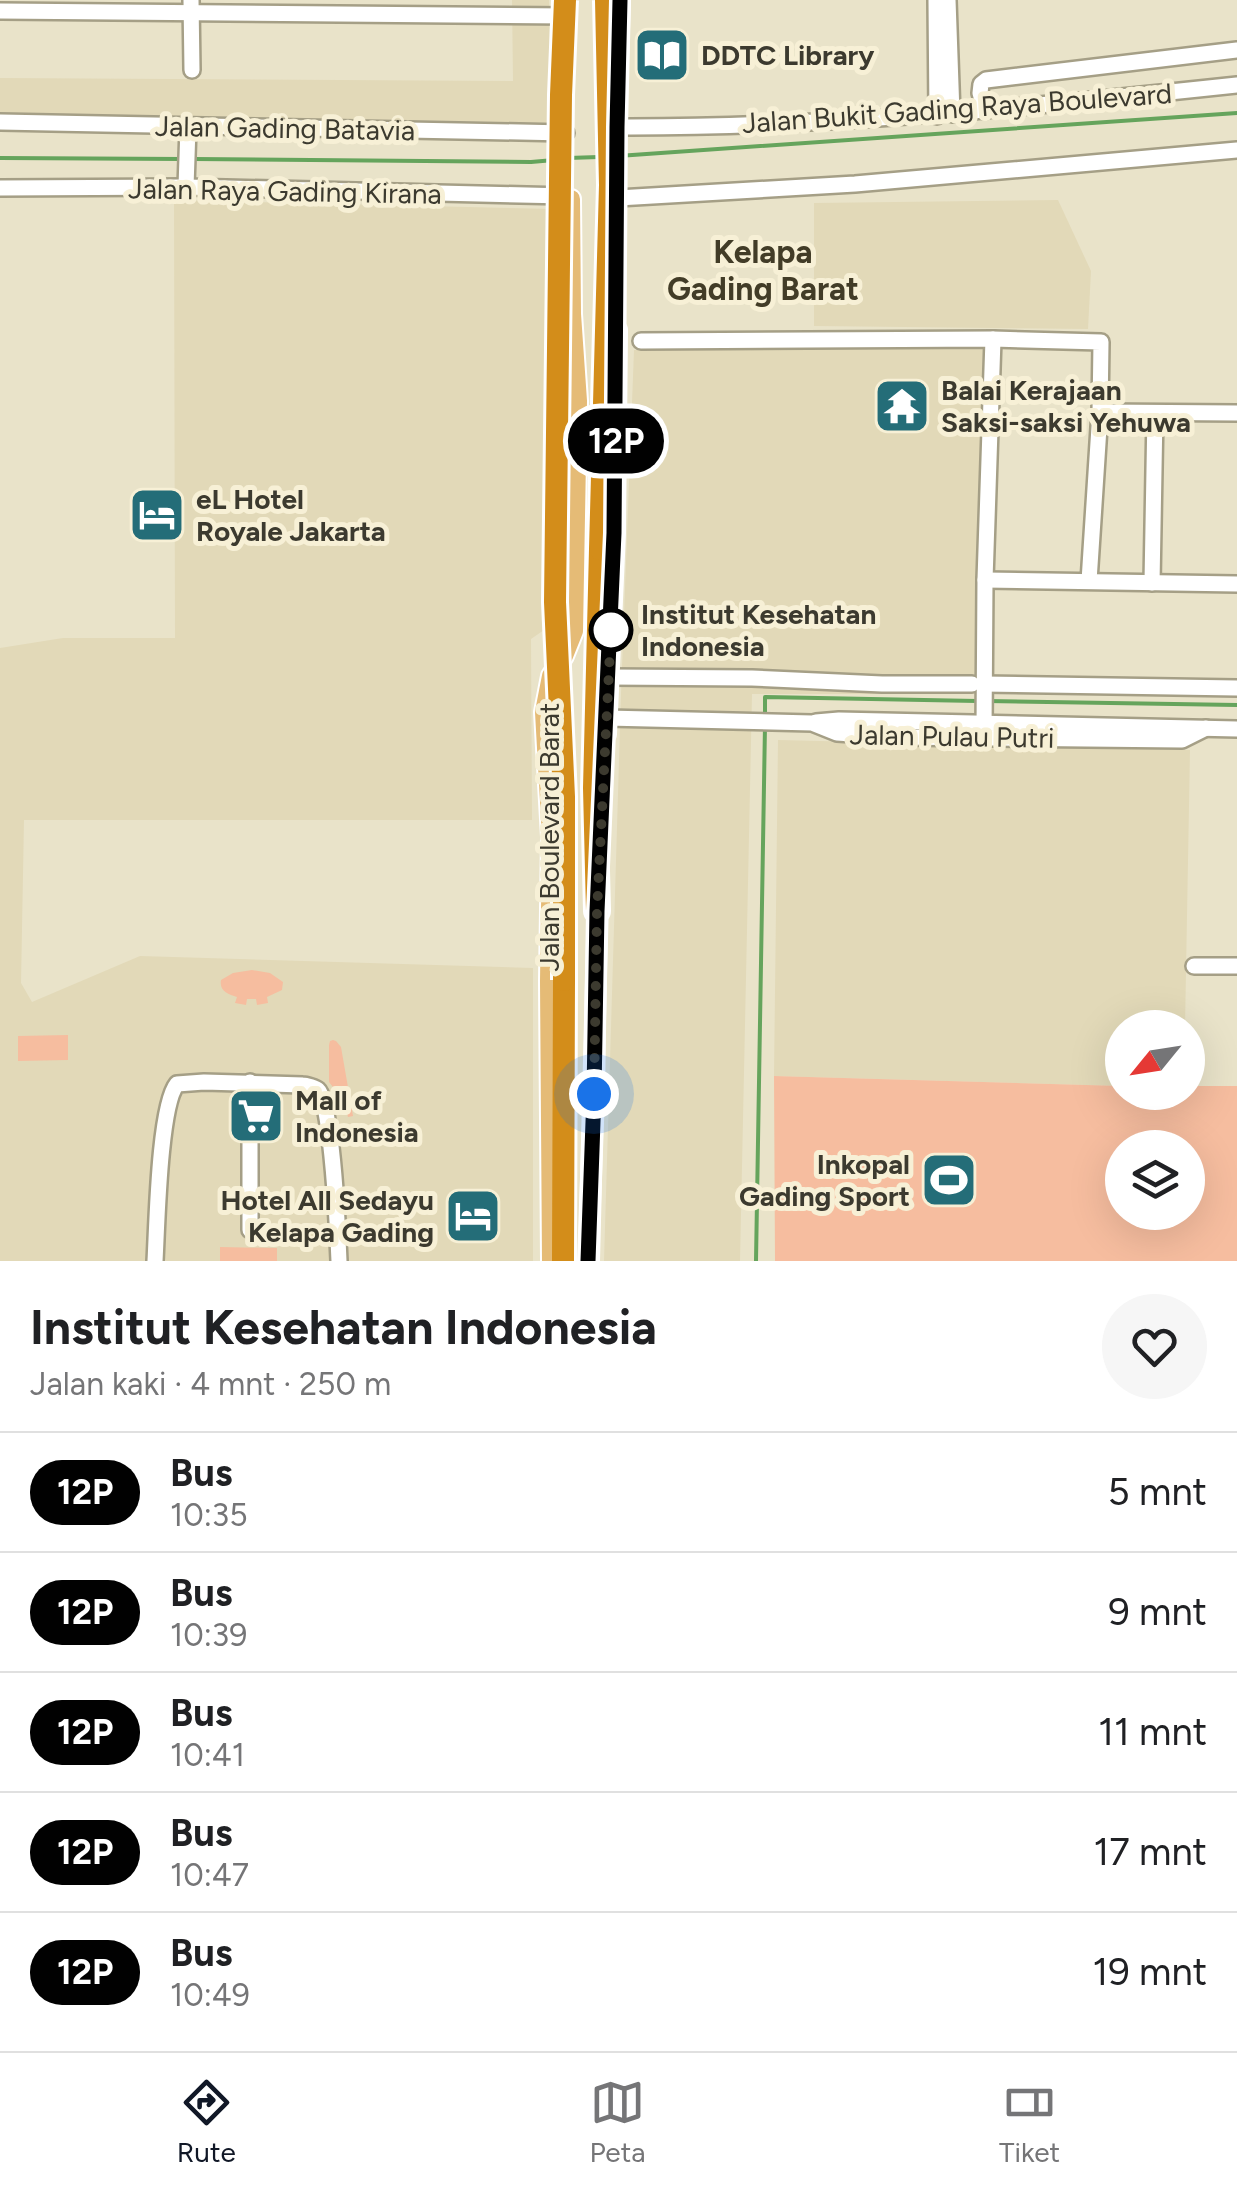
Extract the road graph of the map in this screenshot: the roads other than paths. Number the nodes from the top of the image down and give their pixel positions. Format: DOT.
graph roads {
  1 [pos="606,0"];
  2 [pos="620,0"];
  3 [pos="936,0"];
  4 [pos="948,0"];
  5 [pos="567,5"];
  6 [pos="36,6"];
  7 [pos="191,6"];
  8 [pos="372,7"];
  9 [pos="439,8"];
  10 [pos="0,10"];
  11 [pos="942,36"];
  12 [pos="1237,50"];
  13 [pos="192,70"];
  14 [pos="1237,85"];
  15 [pos="986,111"];
  16 [pos="944,115"];
  17 [pos="0,122"];
  18 [pos="617,131"];
  19 [pos="187,133"];
  20 [pos="570,140"];
  21 [pos="1237,150"];
  22 [pos="186,187"];
  23 [pos="0,188"];
  24 [pos="618,190"];
  25 [pos="570,191"];
  26 [pos="617,306"];
  27 [pos="572,314"];
  28 [pos="640,340"];
  29 [pos="993,340"];
  30 [pos="1100,412"];
  31 [pos="1154,413"];
  32 [pos="1237,413"];
  33 [pos="985,580"];
  34 [pos="1088,580"];
  35 [pos="1152,583"];
  36 [pos="1237,584"];
  37 [pos="609,677"];
  38 [pos="980,686"];
  39 [pos="1237,688"];
  40 [pos="607,718"];
  41 [pos="984,727"];
  42 [pos="1237,729"];
  43 [pos="597,911"];
  44 [pos="1194,966"];
  45 [pos="1237,966"];
  46 [pos="250,1082"];
  47 [pos="250,1230"];
  48 [pos="156,1261"];
  49 [pos="338,1261"];
  50 [pos="550,1261"];
  51 [pos="563,1261"];
  52 [pos="588,1261"];
  1 -- 43 [label="highway, bridge"];
  2 -- 18 [label="main road"];
  3 -- 11 [label="street"];
  4 -- 11 [label="street"];
  5 -- 9 [label="street"];
  5 -- 20 [label="main road, Jalan Boulevard Barat"];
  5 -- 51 [label="highway, bridge"];
  6 -- 7 [label="street"];
  6 -- 10 [label="street"];
  7 -- 8 [label="street"];
  7 -- 13 [label="street"];
  8 -- 9 [label="street"];
  11 -- 16 [label="street"];
  12 -- 15 [label="street"];
  14 -- 15 [label="street, Jalan Bukit Gading Raya Boulevard"];
  15 -- 16 [label="street, Jalan Bukit Gading Raya Boulevard"];
  16 -- 18 [label="street, Jalan Bukit Gading Raya Boulevard"];
  17 -- 19 [label="street, Jalan Gading Batavia"];
  18 -- 24 [label="main road"];
  19 -- 20 [label="street, Jalan Gading Batavia"];
  19 -- 22 [label="street"];
  20 -- 25 [label="main road, Jalan Boulevard Barat"];
  21 -- 24 [label="street"];
  22 -- 23 [label="street, Jalan Raya Gading Kirana"];
  22 -- 25 [label="street, Jalan Raya Gading Kirana"];
  24 -- 26 [label="main road"];
  25 -- 27 [label="main road, Jalan Boulevard Barat"];
  26 -- 27 [label="main road"];
  26 -- 37 [label="main road"];
  27 -- 50 [label="main road, Jalan Boulevard Barat"];
  28 -- 29 [label="street"];
  29 -- 30 [label="street"];
  29 -- 33 [label="street"];
  30 -- 31 [label="street"];
  30 -- 34 [label="street"];
  31 -- 32 [label="street"];
  31 -- 35 [label="street"];
  33 -- 34 [label="street"];
  33 -- 38 [label="street"];
  34 -- 35 [label="street"];
  35 -- 36 [label="street"];
  37 -- 38 [label="street"];
  37 -- 40 [label="main road"];
  38 -- 39 [label="street"];
  38 -- 41 [label="street"];
  40 -- 41 [label="street, Jalan Pulau Putri"];
  40 -- 43 [label="main road"];
  41 -- 42 [label="street, Jalan Pulau Putri"];
  43 -- 52 [label="main road"];
  44 -- 45 [label="street"];
  46 -- 47 [label="street"];
  46 -- 48 [label="street"];
  46 -- 49 [label="street"];
}
